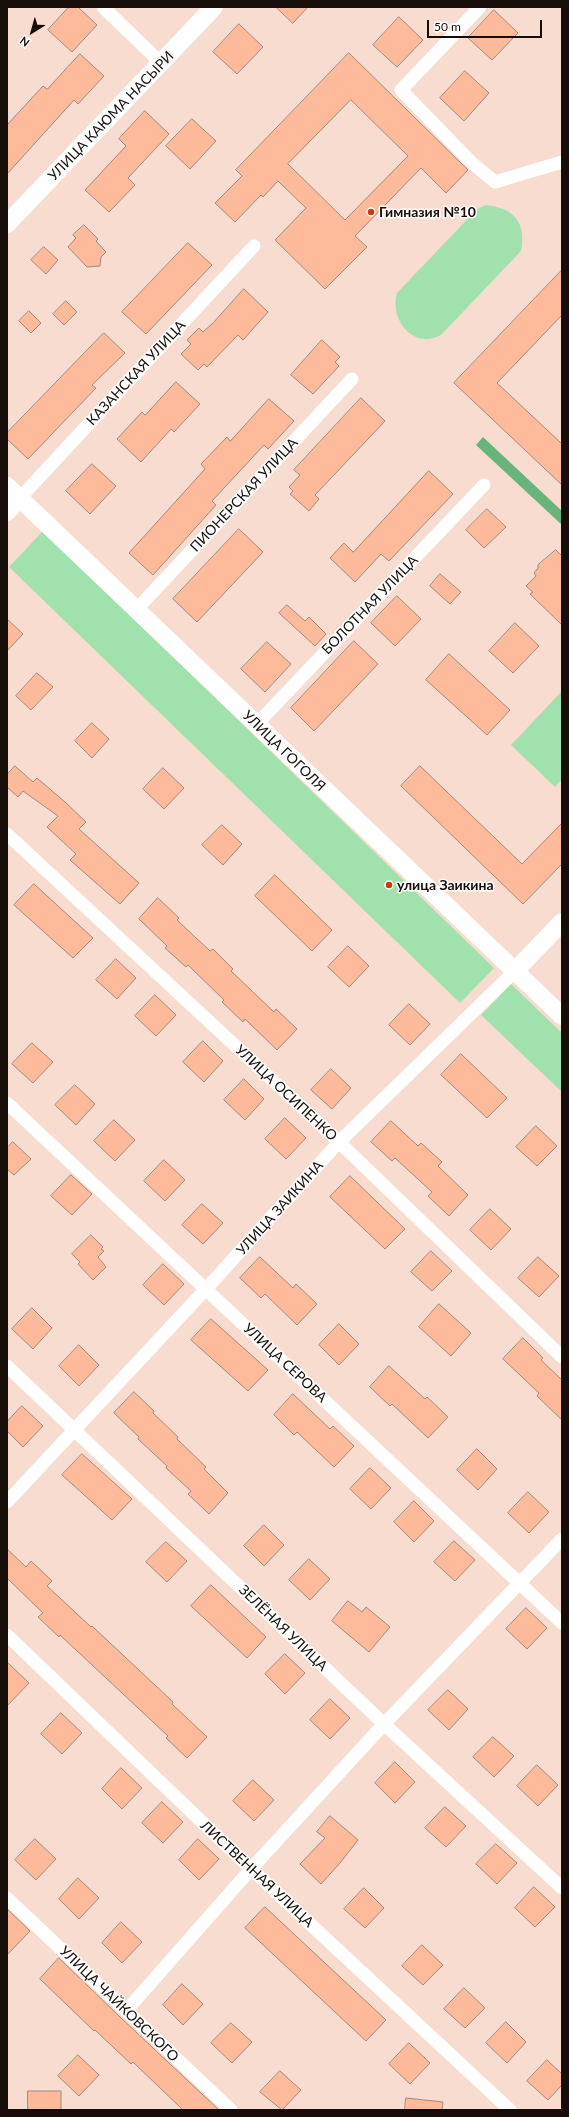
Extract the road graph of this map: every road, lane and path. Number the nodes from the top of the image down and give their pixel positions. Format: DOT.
graph roads {
  1 [pos="103,7"];
  2 [pos="214,7"];
  3 [pos="480,7"];
  4 [pos="161,63"];
  5 [pos="562,162"];
  6 [pos="7,224"];
  7 [pos="254,246"];
  8 [pos="352,379"];
  9 [pos="484,485"];
  10 [pos="13,492"];
  11 [pos="7,512"];
  12 [pos="136,610"];
  13 [pos="256,725"];
  14 [pos="7,834"];
  15 [pos="562,922"];
  16 [pos="515,971"];
  17 [pos="562,1016"];
  18 [pos="7,1103"];
  19 [pos="339,1142"];
  20 [pos="206,1289"];
  21 [pos="562,1357"];
  22 [pos="7,1366"];
  23 [pos="74,1429"];
  24 [pos="7,1502"];
  25 [pos="562,1539"];
  26 [pos="519,1583"];
  27 [pos="562,1623"];
  28 [pos="7,1635"];
  29 [pos="384,1724"];
  30 [pos="251,1869"];
  31 [pos="562,1888"];
  32 [pos="7,1898"];
  33 [pos="126,2011"];
  34 [pos="230,2110"];
  35 [pos="510,2110"];
  1 -- 4 [label="street"];
  2 -- 4 [label="main road, УЛИЦА КАЮМА НАСЫРИ"];
  3 -- 5 [label="street"];
  4 -- 6 [label="main road, УЛИЦА КАЮМА НАСЫРИ"];
  7 -- 10 [label="street, КАЗАНСКАЯ УЛИЦА"];
  8 -- 12 [label="street, ПИОНЕРСКАЯ УЛИЦА"];
  9 -- 13 [label="street, БОЛОТНАЯ УЛИЦА"];
  10 -- 11 [label="main road"];
  10 -- 12 [label="main road, УЛИЦА ГОГОЛЯ"];
  12 -- 13 [label="main road, УЛИЦА ГОГОЛЯ"];
  13 -- 16 [label="main road, УЛИЦА ГОГОЛЯ"];
  14 -- 19 [label="street, УЛИЦА ОСИПЕНКО"];
  15 -- 16 [label="main road, УЛИЦА ЗАИКИНА"];
  16 -- 17 [label="main road, УЛИЦА ГОГОЛЯ"];
  16 -- 19 [label="street, УЛИЦА ЗАИКИНА"];
  18 -- 20 [label="street, УЛИЦА СЕРОВА"];
  19 -- 20 [label="street, УЛИЦА ЗАИКИНА"];
  19 -- 21 [label="street, УЛИЦА ОСИПЕНКО"];
  20 -- 23 [label="street, УЛИЦА ЗАИКИНА"];
  20 -- 26 [label="street, УЛИЦА СЕРОВА"];
  22 -- 23 [label="street, ЗЕЛЁНАЯ УЛИЦА"];
  23 -- 24 [label="street, УЛИЦА ЗАИКИНА"];
  23 -- 29 [label="street, ЗЕЛЁНАЯ УЛИЦА"];
  25 -- 26 [label="street"];
  26 -- 27 [label="street, УЛИЦА СЕРОВА"];
  26 -- 29 [label="street"];
  28 -- 30 [label="street, ЛИСТВЕННАЯ УЛИЦА"];
  29 -- 30 [label="street"];
  29 -- 31 [label="street, ЗЕЛЁНАЯ УЛИЦА"];
  30 -- 33 [label="street"];
  30 -- 35 [label="street, ЛИСТВЕННАЯ УЛИЦА"];
  32 -- 33 [label="street, УЛИЦА ЧАЙКОВСКОГО"];
  33 -- 34 [label="street, УЛИЦА ЧАЙКОВСКОГО"];
}
